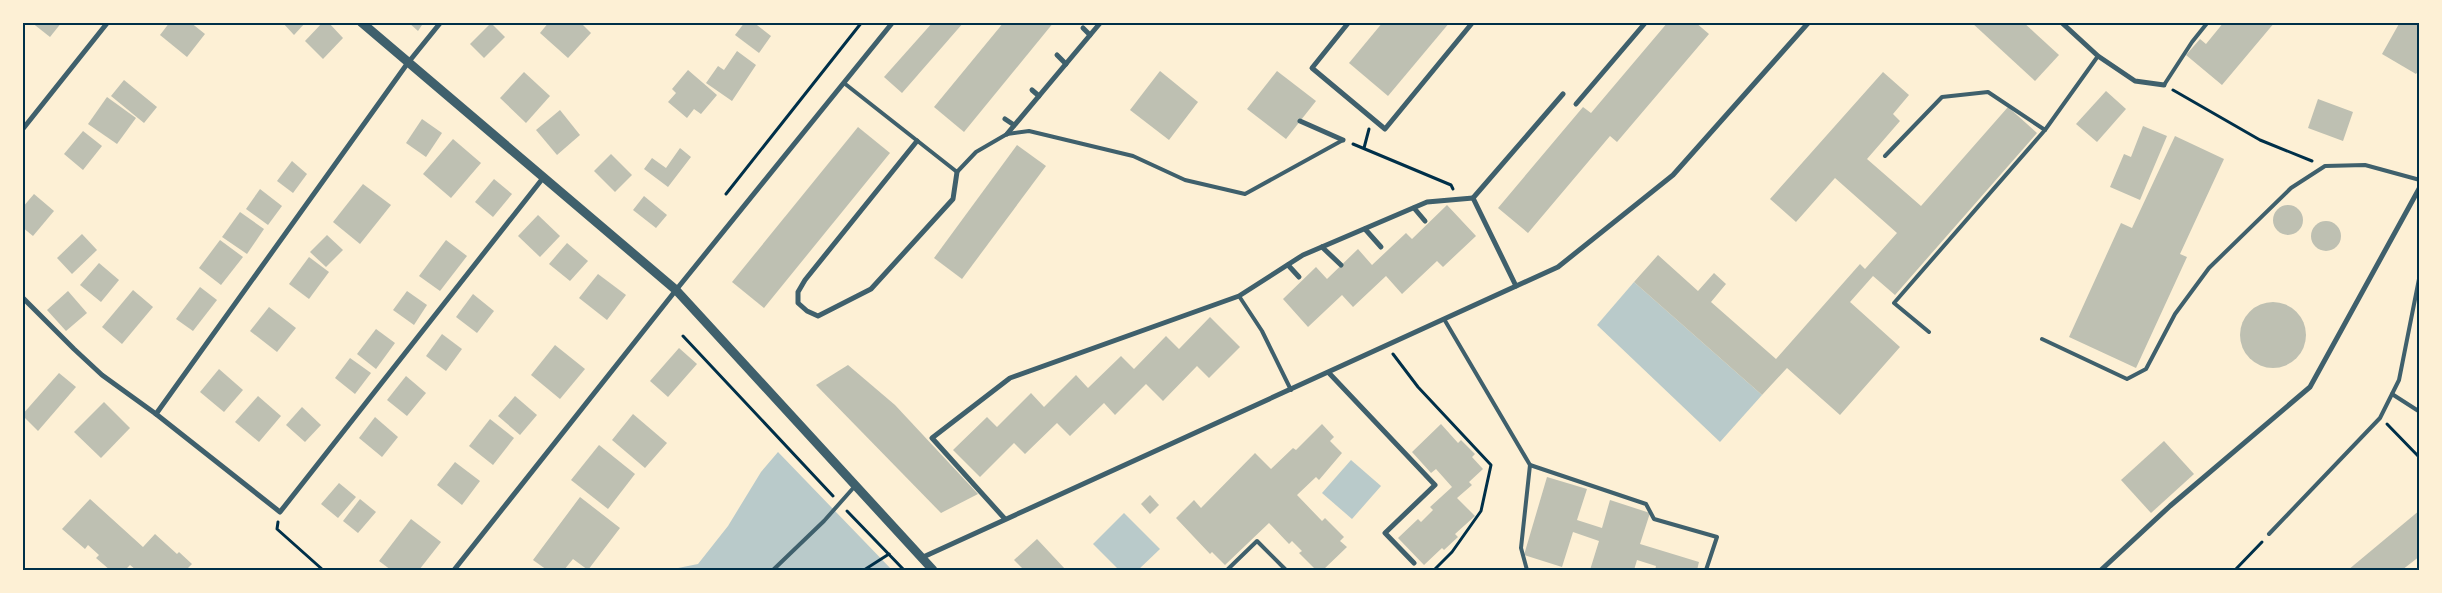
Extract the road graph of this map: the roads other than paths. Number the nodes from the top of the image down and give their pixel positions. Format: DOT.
graph roads {
  1 [pos="108,22"];
  2 [pos="361,22"];
  3 [pos="441,22"];
  4 [pos="1101,22"];
  5 [pos="1350,22"];
  6 [pos="1473,22"];
  7 [pos="1646,22"];
  8 [pos="1809,22"];
  9 [pos="2061,22"];
  10 [pos="2208,22"];
  11 [pos="889,24"];
  12 [pos="1083,28"];
  13 [pos="1090,35"];
  14 [pos="1057,55"];
  15 [pos="2098,56"];
  16 [pos="407,64"];
  17 [pos="1066,64"];
  18 [pos="844,83"];
  19 [pos="2164,85"];
  20 [pos="1032,90"];
  21 [pos="1563,94"];
  22 [pos="1039,96"];
  23 [pos="1576,104"];
  24 [pos="1005,118"];
  25 [pos="1300,121"];
  26 [pos="1014,125"];
  27 [pos="22,130"];
  28 [pos="2045,130"];
  29 [pos="1007,134"];
  30 [pos="917,140"];
  31 [pos="1343,140"];
  32 [pos="1885,156"];
  33 [pos="957,172"];
  34 [pos="543,178"];
  35 [pos="2420,180"];
  36 [pos="2420,187"];
  37 [pos="1473,198"];
  38 [pos="1414,208"];
  39 [pos="1425,221"];
  40 [pos="1365,229"];
  41 [pos="1322,247"];
  42 [pos="1381,247"];
  43 [pos="1342,264"];
  44 [pos="1288,265"];
  45 [pos="2420,274"];
  46 [pos="1299,277"];
  47 [pos="1516,286"];
  48 [pos="676,290"];
  49 [pos="1239,296"];
  50 [pos="22,297"];
  51 [pos="1444,319"];
  52 [pos="1929,332"];
  53 [pos="2042,339"];
  54 [pos="1329,373"];
  55 [pos="1291,390"];
  56 [pos="2392,394"];
  57 [pos="2420,412"];
  58 [pos="156,414"];
  59 [pos="1530,465"];
  60 [pos="855,485"];
  61 [pos="1006,519"];
  62 [pos="2269,534"];
  63 [pos="921,558"];
  64 [pos="1414,563"];
  65 [pos="454,570"];
  66 [pos="773,570"];
  67 [pos="933,570"];
  68 [pos="1227,570"];
  69 [pos="1286,570"];
  70 [pos="1527,570"];
  71 [pos="1706,570"];
  72 [pos="2101,570"];
  1 -- 27 [label="street"];
  2 -- 16 [label="street"];
  3 -- 16 [label="street"];
  4 -- 13 [label="street"];
  5 -- 6 [label="street"];
  7 -- 23 [label="street"];
  8 -- 47 [label="street"];
  9 -- 15 [label="street"];
  10 -- 19 [label="lane"];
  11 -- 18 [label="street"];
  12 -- 13 [label="street"];
  13 -- 17 [label="street"];
  14 -- 17 [label="street"];
  15 -- 19 [label="street"];
  15 -- 28 [label="lane"];
  16 -- 34 [label="street"];
  16 -- 58 [label="street"];
  17 -- 22 [label="street"];
  18 -- 30 [label="lane"];
  18 -- 48 [label="street"];
  20 -- 22 [label="street"];
  21 -- 37 [label="street"];
  22 -- 26 [label="street"];
  24 -- 26 [label="street"];
  25 -- 31 [label="street"];
  26 -- 29 [label="street"];
  28 -- 32 [label="lane"];
  28 -- 52 [label="lane"];
  29 -- 31 [label="lane"];
  29 -- 33 [label="lane"];
  30 -- 33 [label="lane"];
  30 -- 33 [label="street"];
  34 -- 48 [label="street"];
  34 -- 58 [label="street"];
  35 -- 53 [label="lane"];
  36 -- 72 [label="street"];
  37 -- 38 [label="street"];
  37 -- 47 [label="street"];
  38 -- 39 [label="street"];
  38 -- 40 [label="street"];
  40 -- 41 [label="street"];
  40 -- 42 [label="street"];
  41 -- 43 [label="street"];
  41 -- 44 [label="street"];
  44 -- 46 [label="street"];
  44 -- 49 [label="street"];
  45 -- 56 [label="lane"];
  47 -- 51 [label="street"];
  48 -- 60 [label="street"];
  48 -- 65 [label="street"];
  49 -- 55 [label="lane"];
  49 -- 61 [label="street"];
  50 -- 58 [label="street"];
  51 -- 54 [label="street"];
  51 -- 59 [label="lane"];
  54 -- 55 [label="street"];
  54 -- 64 [label="street"];
  55 -- 61 [label="street"];
  56 -- 57 [label="lane"];
  56 -- 62 [label="lane"];
  59 -- 70 [label="lane"];
  59 -- 71 [label="lane"];
  60 -- 63 [label="street"];
  60 -- 66 [label="lane"];
  61 -- 63 [label="street"];
  63 -- 67 [label="street"];
  68 -- 69 [label="lane"];
}
